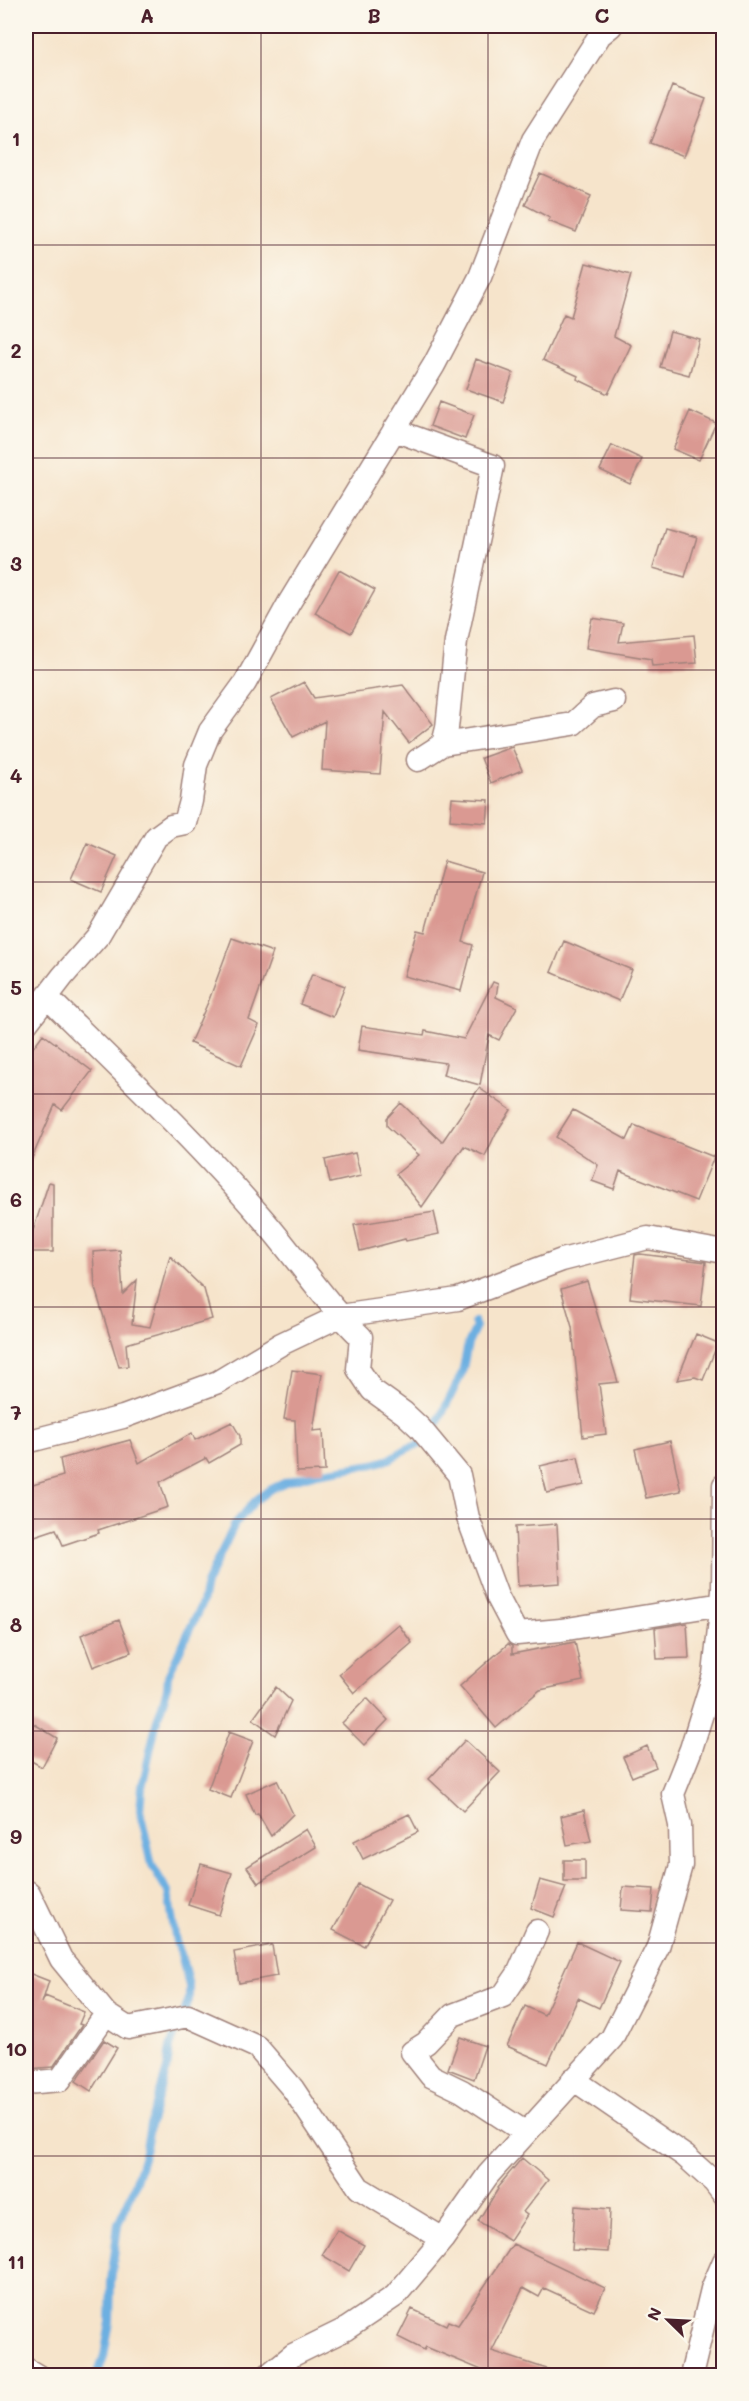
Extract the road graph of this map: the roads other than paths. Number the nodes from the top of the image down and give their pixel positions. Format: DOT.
graph roads {
  1 [pos="611,26"];
  2 [pos="394,430"];
  3 [pos="614,701"];
  4 [pos="443,744"];
  5 [pos="417,760"];
  6 [pos="46,997"];
  7 [pos="26,1024"];
  8 [pos="723,1252"];
  9 [pos="340,1316"];
  10 [pos="26,1442"];
  11 [pos="723,1485"];
  12 [pos="722,1604"];
  13 [pos="26,1891"];
  14 [pos="537,1931"];
  15 [pos="106,2014"];
  16 [pos="573,2079"];
  17 [pos="26,2083"];
  18 [pos="526,2133"];
  19 [pos="723,2195"];
  20 [pos="443,2239"];
  21 [pos="723,2261"];
  22 [pos="26,2369"];
  23 [pos="38,2376"];
  24 [pos="267,2376"];
  25 [pos="691,2376"];
  1 -- 2 [label="street"];
  2 -- 4 [label="street"];
  2 -- 6 [label="street"];
  3 -- 4 [label="street"];
  4 -- 5 [label="street"];
  6 -- 7 [label="street"];
  6 -- 9 [label="street"];
  8 -- 9 [label="street"];
  9 -- 10 [label="street"];
  9 -- 12 [label="street"];
  11 -- 12 [label="street"];
  12 -- 16 [label="street"];
  13 -- 15 [label="street"];
  14 -- 18 [label="street"];
  15 -- 17 [label="street"];
  15 -- 20 [label="street"];
  16 -- 18 [label="street"];
  16 -- 19 [label="street"];
  18 -- 20 [label="street"];
  20 -- 24 [label="street"];
  21 -- 25 [label="street"];
  22 -- 23 [label="street"];
}
